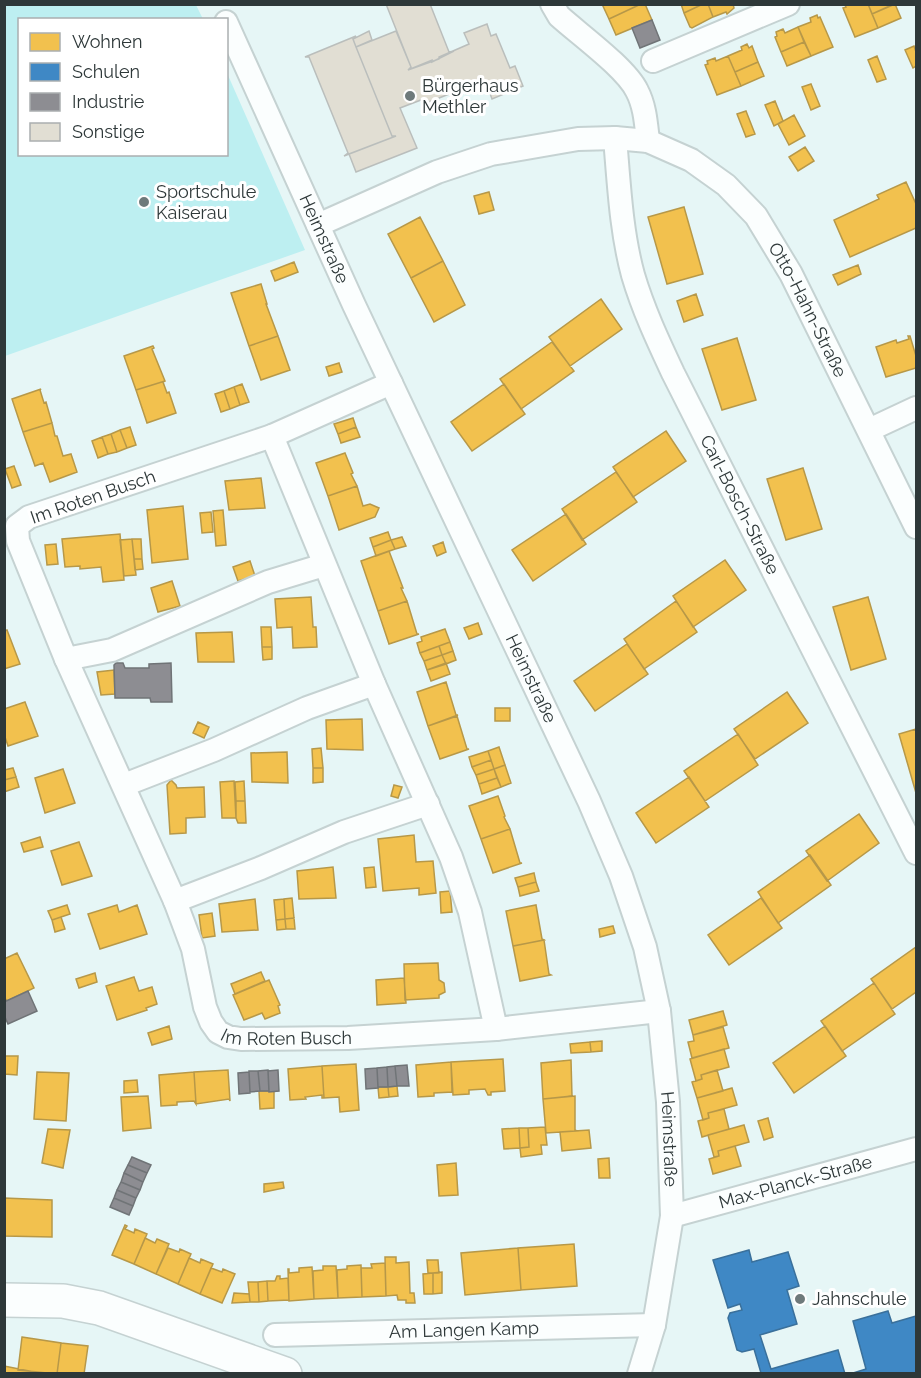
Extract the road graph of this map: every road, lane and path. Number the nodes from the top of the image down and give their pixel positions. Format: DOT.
graph roads {
  1 [pos="219,4"];
  2 [pos="552,4"];
  3 [pos="788,4"];
  4 [pos="225,18"];
  5 [pos="228,25"];
  6 [pos="652,61"];
  7 [pos="615,138"];
  8 [pos="648,141"];
  9 [pos="318,225"];
  10 [pos="391,382"];
  11 [pos="916,408"];
  12 [pos="869,430"];
  13 [pos="272,436"];
  14 [pos="916,527"];
  15 [pos="324,565"];
  16 [pos="66,659"];
  17 [pos="374,684"];
  18 [pos="124,784"];
  19 [pos="428,804"];
  20 [pos="916,853"];
  21 [pos="175,901"];
  22 [pos="659,1011"];
  23 [pos="496,1029"];
  24 [pos="916,1149"];
  25 [pos="672,1216"];
  26 [pos="4,1300"];
  27 [pos="654,1324"];
  28 [pos="275,1335"];
  29 [pos="285,1374"];
  30 [pos="639,1374"];
  1 -- 4 [label="street, Heimstraße"];
  2 -- 8 [label="street"];
  3 -- 6 [label="street"];
  5 -- 9 [label="street, Heimstraße"];
  7 -- 8 [label="street, Otto-Hahn-Straße"];
  7 -- 9 [label="street, Otto-Hahn-Straße"];
  7 -- 20 [label="street, Carl-Bosch-Straße"];
  8 -- 12 [label="street, Otto-Hahn-Straße"];
  9 -- 10 [label="street, Heimstraße"];
  10 -- 13 [label="street, Im Roten Busch"];
  10 -- 22 [label="street, Heimstraße"];
  11 -- 12 [label="street"];
  12 -- 14 [label="street, Otto-Hahn-Straße"];
  13 -- 15 [label="street"];
  13 -- 16 [label="street, Im Roten Busch"];
  15 -- 16 [label="street"];
  15 -- 17 [label="street"];
  16 -- 18 [label="street, Im Roten Busch"];
  17 -- 18 [label="street"];
  17 -- 19 [label="street"];
  18 -- 21 [label="street, Im Roten Busch"];
  19 -- 21 [label="street"];
  19 -- 23 [label="street"];
  21 -- 23 [label="street, Im Roten Busch"];
  22 -- 23 [label="street, Im Roten Busch"];
  22 -- 25 [label="street, Heimstraße"];
  24 -- 25 [label="street, Max-Planck-Straße"];
  25 -- 27 [label="street, Heimstraße"];
  26 -- 29 [label="street"];
  27 -- 28 [label="street, Am Langen Kamp"];
  27 -- 30 [label="street, Heimstraße"];
}
